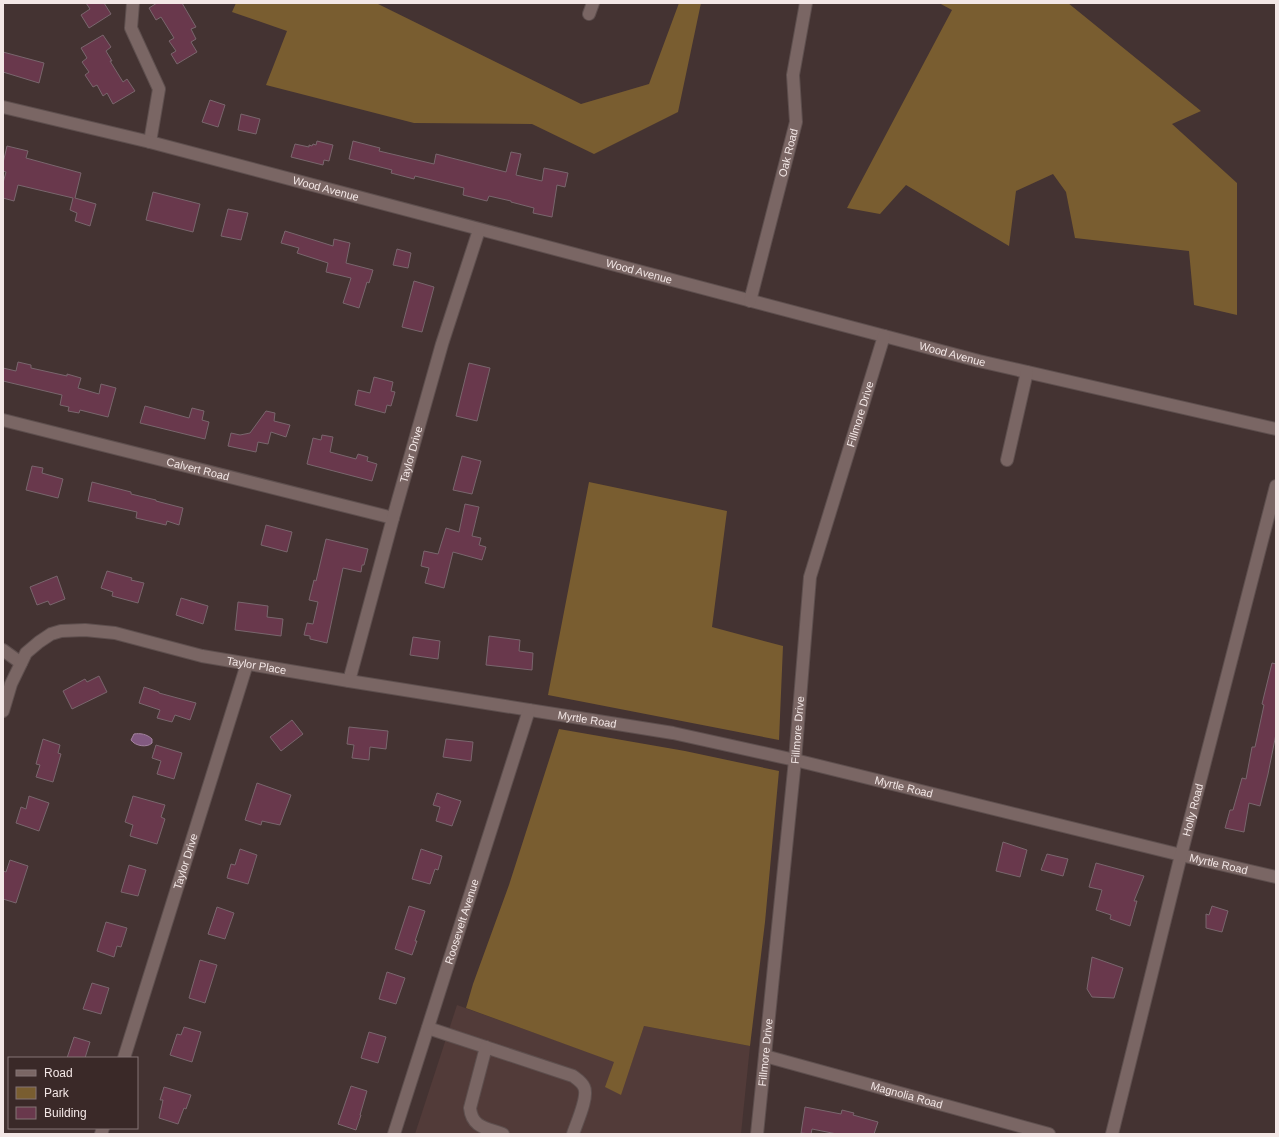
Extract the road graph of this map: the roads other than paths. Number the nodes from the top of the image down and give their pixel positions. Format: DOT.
graph roads {
  1 [pos="133,3"];
  2 [pos="806,3"];
  3 [pos="3,107"];
  4 [pos="150,142"];
  5 [pos="479,230"];
  6 [pos="750,301"];
  7 [pos="884,336"];
  8 [pos="1028,372"];
  9 [pos="3,420"];
  10 [pos="1276,429"];
  11 [pos="1007,460"];
  12 [pos="1276,486"];
  13 [pos="393,518"];
  14 [pos="3,650"];
  15 [pos="21,663"];
  16 [pos="247,664"];
  17 [pos="349,681"];
  18 [pos="529,710"];
  19 [pos="3,711"];
  20 [pos="795,760"];
  21 [pos="1181,856"];
  22 [pos="1276,878"];
  23 [pos="428,1028"];
  24 [pos="486,1047"];
  25 [pos="765,1056"];
  26 [pos="124,1057"];
  27 [pos="394,1134"];
  28 [pos="503,1134"];
  29 [pos="573,1134"];
  30 [pos="757,1134"];
  31 [pos="1049,1134"];
  32 [pos="1112,1134"];
  1 -- 4 [label="street"];
  2 -- 6 [label="street, Oak Road"];
  3 -- 4 [label="street, Wood Avenue"];
  4 -- 5 [label="street, Wood Avenue"];
  5 -- 6 [label="street, Wood Avenue"];
  5 -- 13 [label="street, Taylor Drive"];
  6 -- 7 [label="street, Wood Avenue"];
  7 -- 8 [label="street, Wood Avenue"];
  7 -- 20 [label="street, Fillmore Drive"];
  8 -- 10 [label="street, Wood Avenue"];
  8 -- 11 [label="street"];
  9 -- 13 [label="street, Calvert Road"];
  12 -- 21 [label="street, Holly Road"];
  13 -- 17 [label="street, Taylor Drive"];
  14 -- 15 [label="street"];
  15 -- 16 [label="street, Taylor Place"];
  15 -- 19 [label="street, Taylor Place"];
  16 -- 17 [label="street, Taylor Place"];
  16 -- 26 [label="street, Taylor Drive"];
  17 -- 18 [label="street, Taylor Place"];
  18 -- 20 [label="street, Myrtle Road"];
  18 -- 23 [label="street, Roosevelt Avenue"];
  20 -- 21 [label="street, Myrtle Road"];
  20 -- 25 [label="street, Fillmore Drive"];
  21 -- 22 [label="street, Myrtle Road"];
  21 -- 32 [label="street, Holly Road"];
  23 -- 24 [label="street"];
  23 -- 27 [label="street, Roosevelt Avenue"];
  24 -- 28 [label="street"];
  24 -- 29 [label="street"];
  25 -- 30 [label="street, Fillmore Drive"];
  25 -- 31 [label="street, Magnolia Road"];
}
